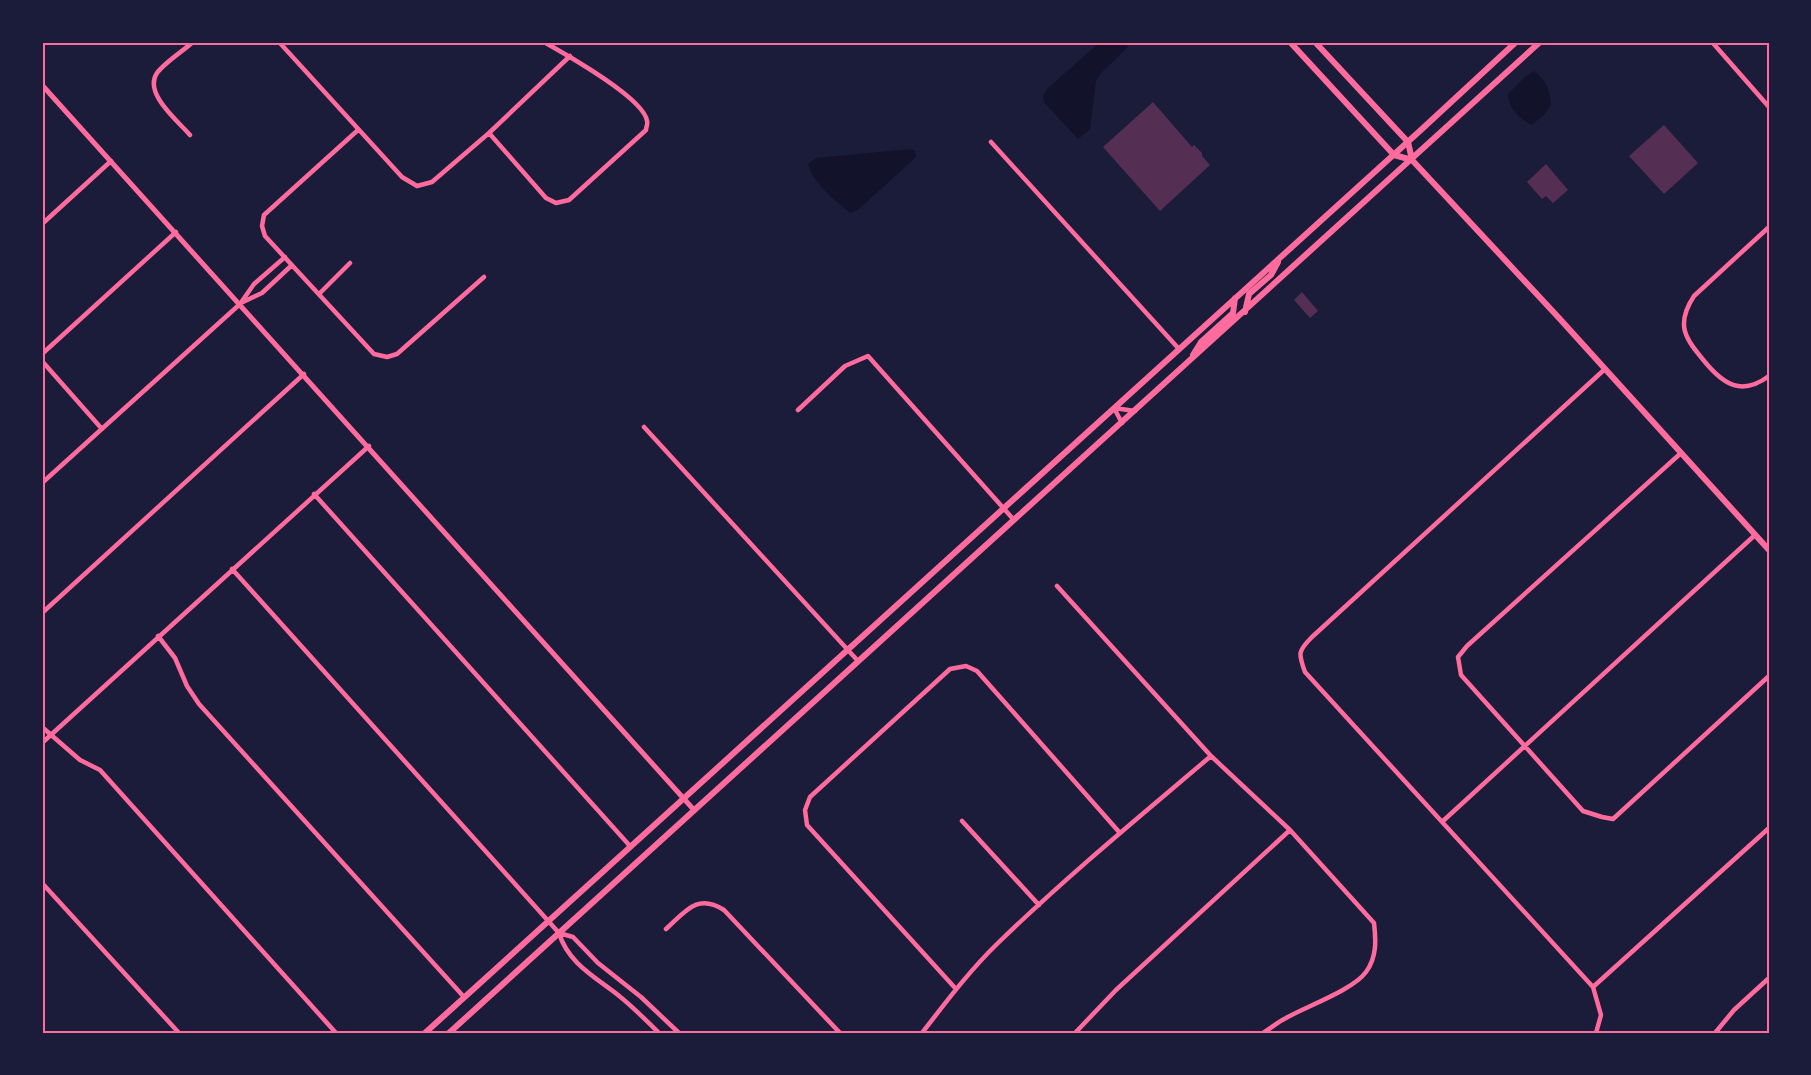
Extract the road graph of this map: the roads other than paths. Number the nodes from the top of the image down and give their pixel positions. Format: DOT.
graph roads {
  1 [pos="193,42"];
  2 [pos="279,42"];
  3 [pos="544,42"];
  4 [pos="1290,42"];
  5 [pos="1315,42"];
  6 [pos="1516,42"];
  7 [pos="1540,42"];
  8 [pos="1712,42"];
  9 [pos="1533,45"];
  10 [pos="570,56"];
  11 [pos="42,85"];
  12 [pos="1769,107"];
  13 [pos="358,130"];
  14 [pos="489,133"];
  15 [pos="190,135"];
  16 [pos="991,142"];
  17 [pos="1408,142"];
  18 [pos="1394,155"];
  19 [pos="1412,160"];
  20 [pos="111,161"];
  21 [pos="42,224"];
  22 [pos="1769,227"];
  23 [pos="176,232"];
  24 [pos="1281,256"];
  25 [pos="285,257"];
  26 [pos="350,263"];
  27 [pos="292,266"];
  28 [pos="484,277"];
  29 [pos="319,294"];
  30 [pos="1235,298"];
  31 [pos="240,304"];
  32 [pos="1245,312"];
  33 [pos="1179,349"];
  34 [pos="42,354"];
  35 [pos="42,361"];
  36 [pos="1188,363"];
  37 [pos="1605,369"];
  38 [pos="304,374"];
  39 [pos="1769,376"];
  40 [pos="1114,408"];
  41 [pos="798,410"];
  42 [pos="1135,411"];
  43 [pos="1122,423"];
  44 [pos="644,427"];
  45 [pos="102,429"];
  46 [pos="369,446"];
  47 [pos="1681,453"];
  48 [pos="42,483"];
  49 [pos="314,495"];
  50 [pos="1004,508"];
  51 [pos="1014,520"];
  52 [pos="1755,535"];
  53 [pos="1769,550"];
  54 [pos="232,569"];
  55 [pos="1057,586"];
  56 [pos="42,613"];
  57 [pos="158,636"];
  58 [pos="847,649"];
  59 [pos="858,661"];
  60 [pos="1769,676"];
  61 [pos="42,727"];
  62 [pos="50,736"];
  63 [pos="42,743"];
  64 [pos="1526,746"];
  65 [pos="1211,756"];
  66 [pos="683,798"];
  67 [pos="694,810"];
  68 [pos="963,821"];
  69 [pos="1443,821"];
  70 [pos="1769,828"];
  71 [pos="1290,830"];
  72 [pos="1120,833"];
  73 [pos="630,846"];
  74 [pos="42,883"];
  75 [pos="1039,904"];
  76 [pos="548,921"];
  77 [pos="666,929"];
  78 [pos="559,933"];
  79 [pos="1769,978"];
  80 [pos="1593,987"];
  81 [pos="956,989"];
  82 [pos="464,997"];
  83 [pos="435,1024"];
  84 [pos="179,1033"];
  85 [pos="336,1033"];
  86 [pos="425,1033"];
  87 [pos="430,1033"];
  88 [pos="448,1033"];
  89 [pos="659,1033"];
  90 [pos="679,1033"];
  91 [pos="840,1033"];
  92 [pos="921,1033"];
  93 [pos="1075,1033"];
  94 [pos="1263,1033"];
  95 [pos="1596,1033"];
  96 [pos="1714,1033"];
  1 -- 15 [label="street"];
  2 -- 13 [label="street"];
  3 -- 10 [label="street"];
  4 -- 18 [label="main road"];
  5 -- 17 [label="main road"];
  6 -- 17 [label="main road"];
  7 -- 9 [label="main road"];
  8 -- 12 [label="street"];
  9 -- 19 [label="main road"];
  10 -- 14 [label="street"];
  10 -- 14 [label="street"];
  11 -- 20 [label="street"];
  13 -- 14 [label="street"];
  13 -- 25 [label="street"];
  16 -- 33 [label="street"];
  17 -- 18 [label="main road"];
  17 -- 19 [label="main road"];
  18 -- 19 [label="main road"];
  18 -- 24 [label="main road"];
  19 -- 32 [label="main road"];
  19 -- 37 [label="main road"];
  20 -- 21 [label="street"];
  20 -- 23 [label="street"];
  22 -- 39 [label="street"];
  23 -- 31 [label="street"];
  23 -- 34 [label="street"];
  24 -- 30 [label="main road"];
  24 -- 32 [label="main road"];
  25 -- 27 [label="street"];
  25 -- 31 [label="street"];
  26 -- 29 [label="street"];
  27 -- 29 [label="street"];
  27 -- 31 [label="street"];
  28 -- 29 [label="street"];
  30 -- 33 [label="main road"];
  30 -- 36 [label="main road"];
  31 -- 38 [label="street"];
  31 -- 45 [label="street"];
  32 -- 36 [label="main road"];
  33 -- 40 [label="main road"];
  35 -- 45 [label="street"];
  36 -- 42 [label="main road"];
  37 -- 47 [label="main road"];
  37 -- 69 [label="street"];
  38 -- 46 [label="street"];
  38 -- 56 [label="street"];
  40 -- 42 [label="street"];
  40 -- 43 [label="street"];
  40 -- 50 [label="main road"];
  41 -- 50 [label="street"];
  42 -- 43 [label="main road"];
  43 -- 51 [label="main road"];
  44 -- 58 [label="street"];
  45 -- 48 [label="street"];
  46 -- 49 [label="street"];
  46 -- 66 [label="street"];
  47 -- 52 [label="main road"];
  47 -- 64 [label="street"];
  49 -- 54 [label="street"];
  49 -- 73 [label="street"];
  50 -- 51 [label="street"];
  50 -- 58 [label="main road"];
  51 -- 59 [label="main road"];
  52 -- 53 [label="main road"];
  52 -- 64 [label="street"];
  54 -- 57 [label="street"];
  54 -- 76 [label="street"];
  55 -- 65 [label="street"];
  57 -- 62 [label="street"];
  57 -- 82 [label="street"];
  58 -- 59 [label="street"];
  58 -- 66 [label="main road"];
  59 -- 67 [label="main road"];
  60 -- 64 [label="street"];
  61 -- 62 [label="street"];
  62 -- 63 [label="street"];
  62 -- 85 [label="street"];
  64 -- 69 [label="street"];
  65 -- 71 [label="street"];
  65 -- 72 [label="street"];
  66 -- 67 [label="street"];
  66 -- 73 [label="main road"];
  67 -- 78 [label="main road"];
  68 -- 75 [label="street"];
  69 -- 80 [label="street"];
  70 -- 80 [label="street"];
  71 -- 93 [label="street"];
  71 -- 94 [label="street"];
  72 -- 75 [label="street"];
  72 -- 81 [label="street"];
  73 -- 76 [label="main road"];
  74 -- 84 [label="street"];
  75 -- 81 [label="street"];
  76 -- 78 [label="street"];
  76 -- 82 [label="main road"];
  77 -- 91 [label="street"];
  78 -- 88 [label="main road"];
  78 -- 89 [label="street"];
  78 -- 90 [label="street"];
  79 -- 96 [label="street"];
  80 -- 95 [label="street"];
  81 -- 92 [label="street"];
  82 -- 83 [label="main road"];
  83 -- 86 [label="main road"];
  83 -- 87 [label="main road"];
}
